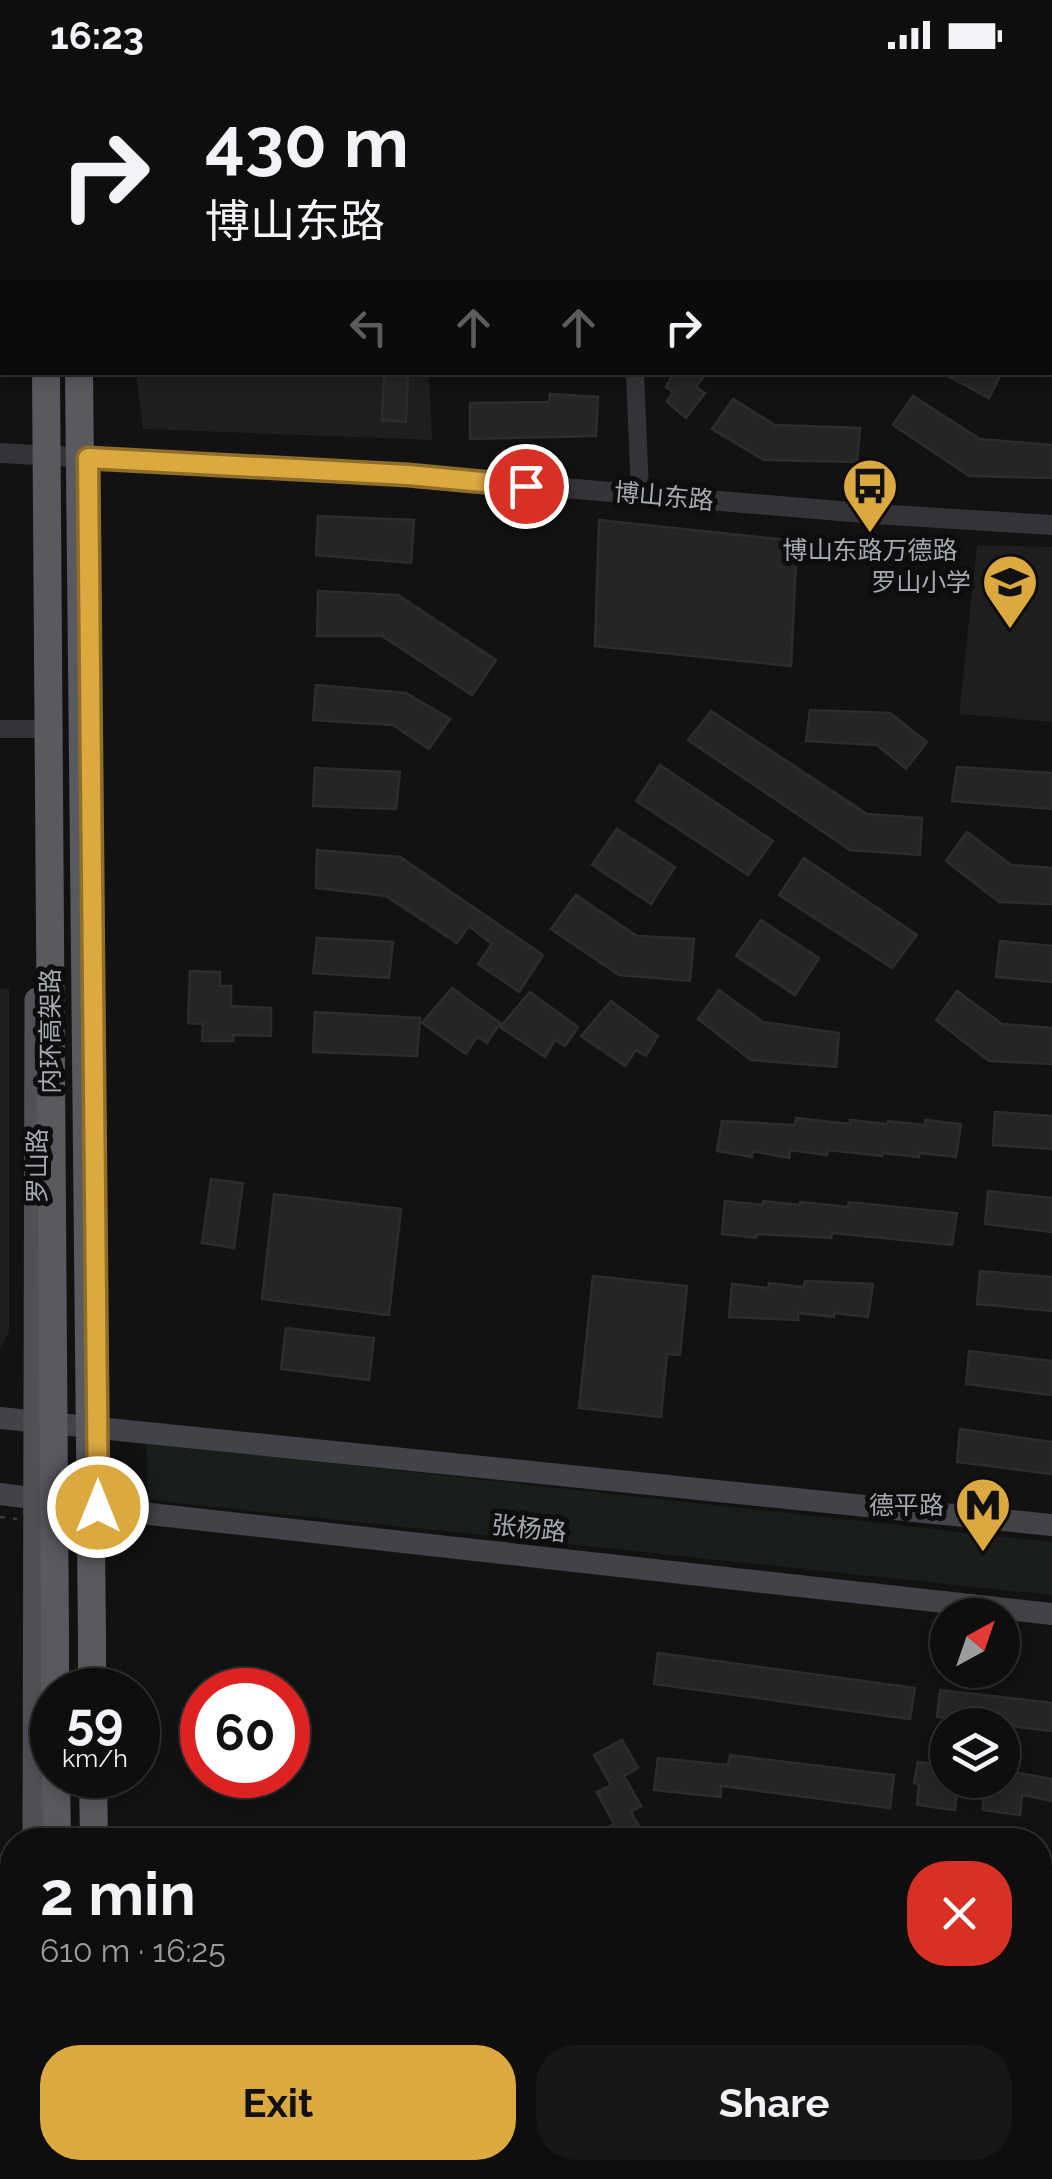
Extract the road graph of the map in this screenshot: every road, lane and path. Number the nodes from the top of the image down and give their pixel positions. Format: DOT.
graph roads {
  1 [pos="36,375"];
  2 [pos="46,375"];
  3 [pos="79,375"];
  4 [pos="88,375"];
  5 [pos="635,375"];
  6 [pos="0,453"];
  7 [pos="36,454"];
  8 [pos="88,458"];
  9 [pos="640,494"];
  10 [pos="1052,525"];
  11 [pos="0,729"];
  12 [pos="36,729"];
  13 [pos="0,1418"];
  14 [pos="37,1422"];
  15 [pos="98,1426"];
  16 [pos="0,1494"];
  17 [pos="34,1499"];
  18 [pos="98,1507"];
  19 [pos="1052,1525"];
  20 [pos="1052,1614"];
  21 [pos="56,1668"];
  22 [pos="92,1668"];
  23 [pos="103,1668"];
  24 [pos="56,1798"];
  25 [pos="93,1798"];
  26 [pos="105,1798"];
  27 [pos="35,1828"];
  28 [pos="56,1828"];
  29 [pos="94,1828"];
  30 [pos="106,1828"];
  1 -- 7 [label="main road, 罗山路"];
  2 -- 21 [label="highway, 内环高架路, bridge"];
  3 -- 22 [label="highway, 内环高架路, bridge"];
  4 -- 8 [label="main road"];
  5 -- 9 [label="street"];
  6 -- 7 [label="street, 博山东路"];
  7 -- 8 [label="street, 博山东路"];
  7 -- 12 [label="main road, 罗山路"];
  8 -- 9 [label="street, 博山东路"];
  8 -- 15 [label="main road"];
  9 -- 10 [label="street, 博山东路"];
  11 -- 12 [label="street"];
  12 -- 14 [label="main road, 罗山路"];
  13 -- 14 [label="main road"];
  14 -- 15 [label="main road"];
  14 -- 17 [label="main road, 罗山路"];
  15 -- 18 [label="main road"];
  15 -- 19 [label="main road"];
  16 -- 17 [label="main road, 张杨路"];
  17 -- 18 [label="main road, 张杨路"];
  17 -- 27 [label="main road, 罗山路"];
  18 -- 20 [label="main road, 张杨路"];
  18 -- 23 [label="main road"];
  24 -- 28 [label="highway"];
  25 -- 29 [label="highway"];
  26 -- 30 [label="main road"];
}
